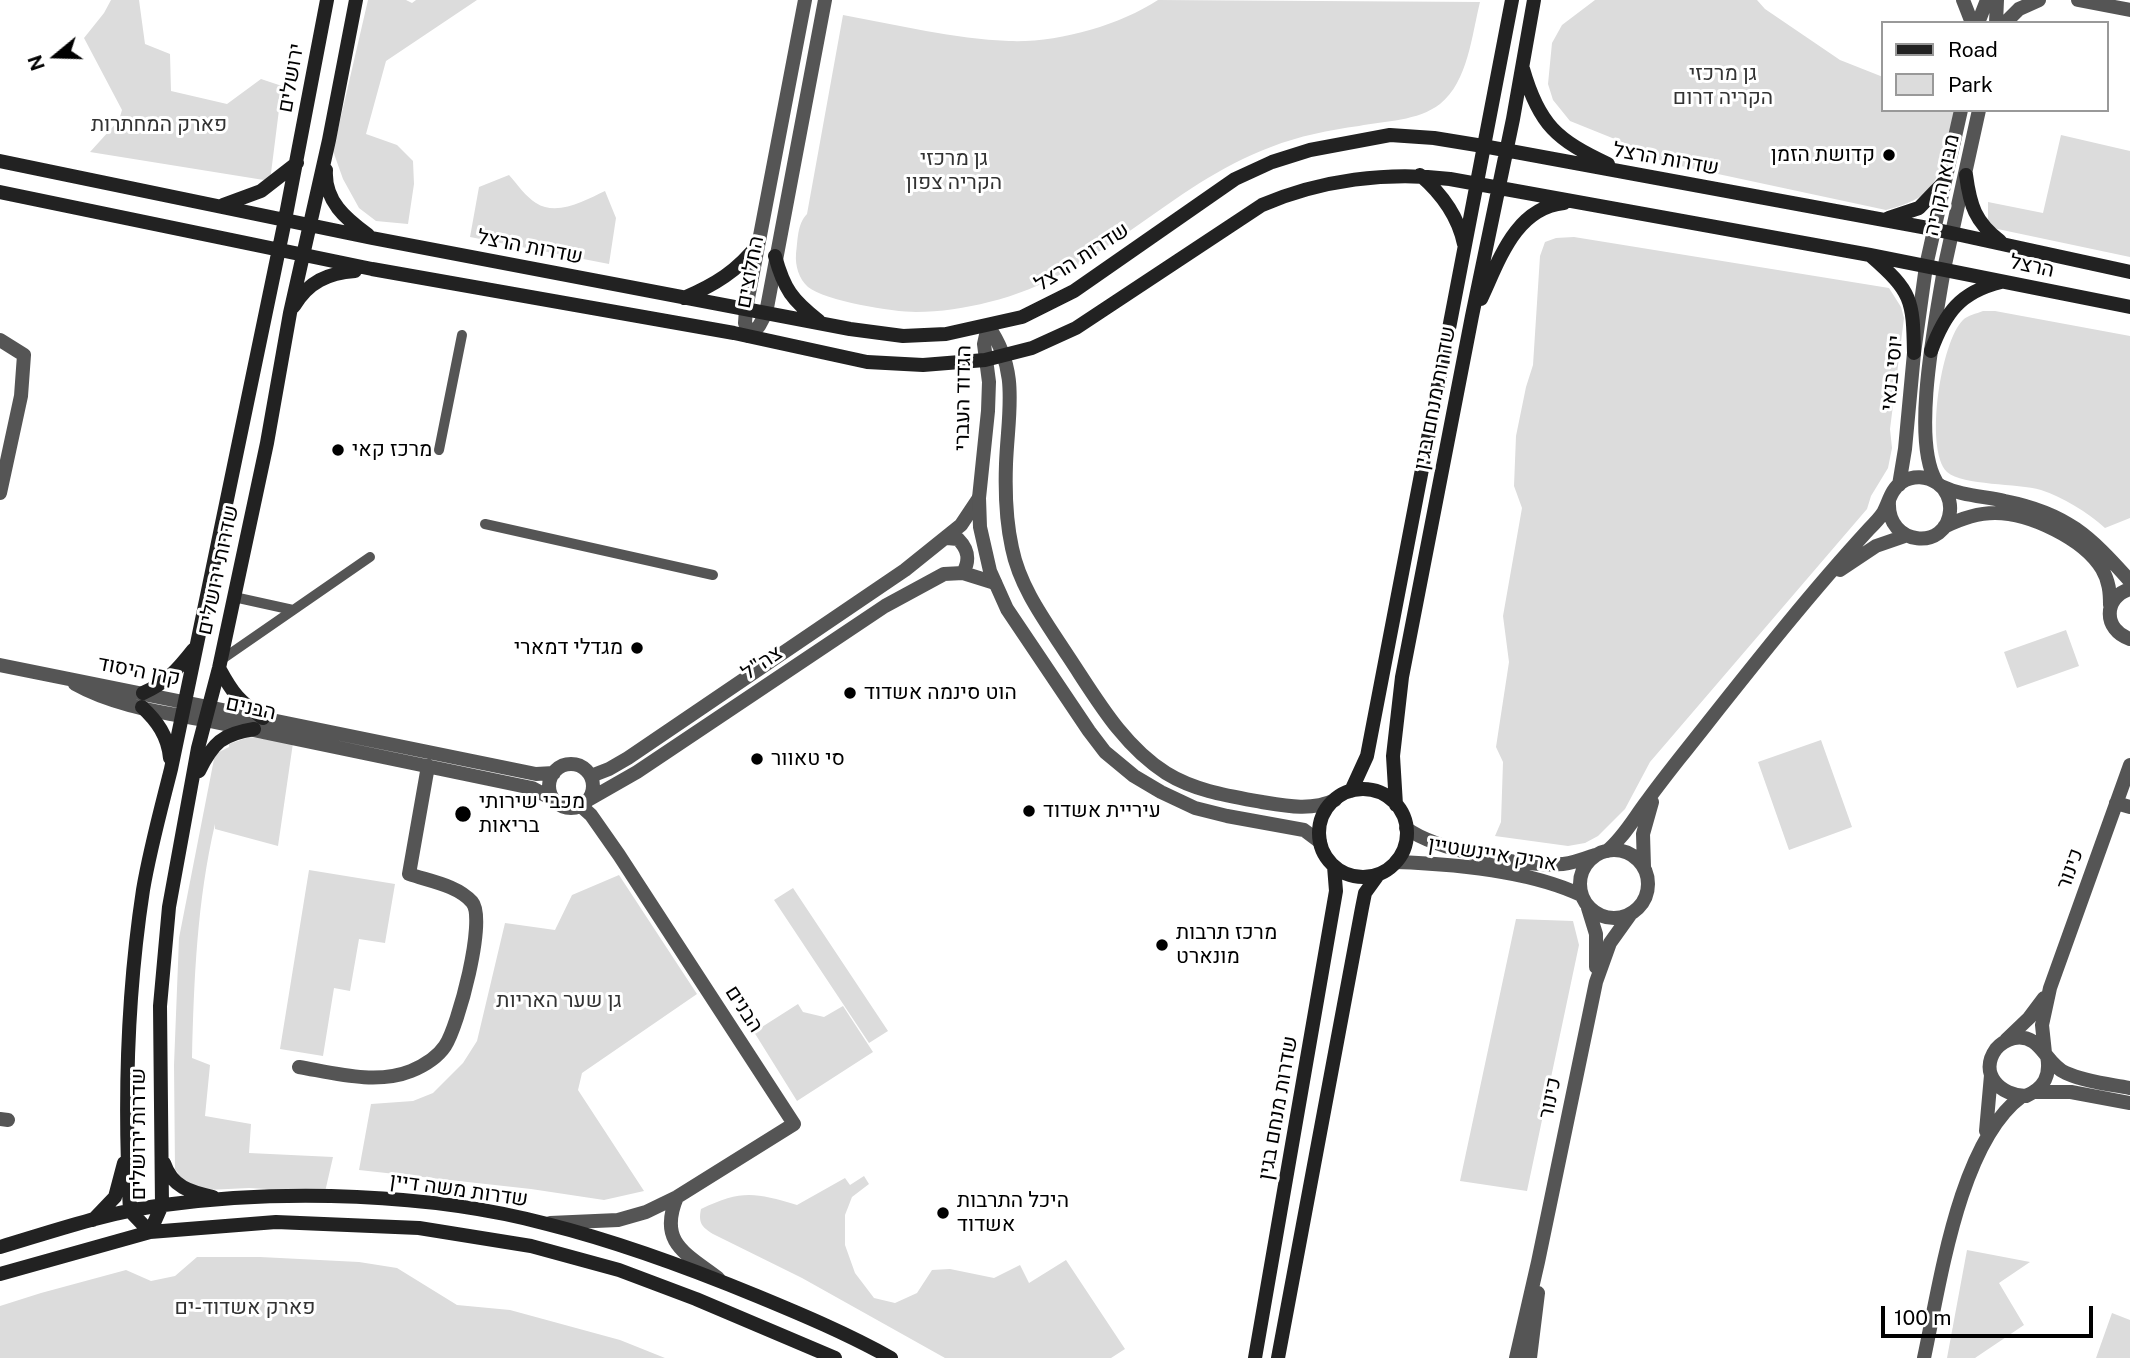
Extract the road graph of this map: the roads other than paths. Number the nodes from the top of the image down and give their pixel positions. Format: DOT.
graph roads {
  1 [pos="327,0"];
  2 [pos="356,0"];
  3 [pos="805,0"];
  4 [pos="825,0"];
  5 [pos="1510,0"];
  6 [pos="1534,0"];
  7 [pos="1963,0"];
  8 [pos="1987,0"];
  9 [pos="1997,0"];
  10 [pos="2039,0"];
  11 [pos="2078,0"];
  12 [pos="2130,10"];
  13 [pos="1971,21"];
  14 [pos="1979,21"];
  15 [pos="1996,21"];
  16 [pos="2007,21"];
  17 [pos="1522,65"];
  18 [pos="1961,112"];
  19 [pos="1979,112"];
  20 [pos="329,140"];
  21 [pos="1483,146"];
  22 [pos="1507,151"];
  23 [pos="0,161"];
  24 [pos="297,163"];
  25 [pos="1625,173"];
  26 [pos="1420,175"];
  27 [pos="1966,175"];
  28 [pos="1944,182"];
  29 [pos="1477,183"];
  30 [pos="1499,188"];
  31 [pos="0,192"];
  32 [pos="1573,202"];
  33 [pos="218,206"];
  34 [pos="285,220"];
  35 [pos="1883,220"];
  36 [pos="310,225"];
  37 [pos="1933,229"];
  38 [pos="1953,233"];
  39 [pos="372,238"];
  40 [pos="758,244"];
  41 [pos="2003,244"];
  42 [pos="1465,248"];
  43 [pos="279,251"];
  44 [pos="303,255"];
  45 [pos="1870,255"];
  46 [pos="775,256"];
  47 [pos="1926,266"];
  48 [pos="372,269"];
  49 [pos="1944,269"];
  50 [pos="2130,272"];
  51 [pos="2003,281"];
  52 [pos="683,298"];
  53 [pos="2130,307"];
  54 [pos="746,309"];
  55 [pos="290,313"];
  56 [pos="766,313"];
  57 [pos="1472,316"];
  58 [pos="823,324"];
  59 [pos="988,326"];
  60 [pos="462,335"];
  61 [pos="749,336"];
  62 [pos="0,340"];
  63 [pos="1931,351"];
  64 [pos="1914,353"];
  65 [pos="1005,356"];
  66 [pos="985,360"];
  67 [pos="439,450"];
  68 [pos="1938,484"];
  69 [pos="1899,485"];
  70 [pos="0,493"];
  71 [pos="979,498"];
  72 [pos="1889,501"];
  73 [pos="485,524"];
  74 [pos="1944,527"];
  75 [pos="1905,536"];
  76 [pos="947,538"];
  77 [pos="369,557"];
  78 [pos="963,573"];
  79 [pos="713,575"];
  80 [pos="2130,580"];
  81 [pos="995,583"];
  82 [pos="1820,586"];
  83 [pos="2130,589"];
  84 [pos="234,597"];
  85 [pos="2110,605"];
  86 [pos="293,610"];
  87 [pos="2126,637"];
  88 [pos="196,646"];
  89 [pos="2130,649"];
  90 [pos="220,664"];
  91 [pos="0,665"];
  92 [pos="143,700"];
  93 [pos="183,708"];
  94 [pos="206,713"];
  95 [pos="258,724"];
  96 [pos="2130,765"];
  97 [pos="428,766"];
  98 [pos="171,769"];
  99 [pos="554,773"];
  100 [pos="1668,773"];
  101 [pos="591,776"];
  102 [pos="192,785"];
  103 [pos="1351,791"];
  104 [pos="1335,800"];
  105 [pos="556,801"];
  106 [pos="584,803"];
  107 [pos="1396,805"];
  108 [pos="2123,805"];
  109 [pos="1406,828"];
  110 [pos="1320,842"];
  111 [pos="1602,853"];
  112 [pos="1396,862"];
  113 [pos="1334,866"];
  114 [pos="1644,867"];
  115 [pos="1378,874"];
  116 [pos="1584,900"];
  117 [pos="1630,915"];
  118 [pos="1595,982"];
  119 [pos="2050,988"];
  120 [pos="2002,1043"];
  121 [pos="2046,1055"];
  122 [pos="299,1067"];
  123 [pos="1991,1073"];
  124 [pos="2130,1088"];
  125 [pos="2029,1094"];
  126 [pos="2130,1102"];
  127 [pos="127,1144"];
  128 [pos="1983,1146"];
  129 [pos="160,1147"];
  130 [pos="677,1197"];
  131 [pos="224,1199"];
  132 [pos="163,1205"];
  133 [pos="130,1211"];
  134 [pos="93,1220"];
  135 [pos="1546,1222"];
  136 [pos="545,1223"];
  137 [pos="150,1233"];
  138 [pos="0,1247"];
  139 [pos="0,1274"];
  140 [pos="723,1282"];
  141 [pos="835,1358"];
  142 [pos="891,1358"];
  143 [pos="1255,1358"];
  144 [pos="1279,1358"];
  145 [pos="1516,1358"];
  146 [pos="1530,1358"];
  147 [pos="1924,1358"];
  1 -- 24 [label="main road, ירושלים"];
  2 -- 20 [label="main road, שדרות ירושלים"];
  3 -- 40 [label="street, החלוצים"];
  4 -- 46 [label="street, החלוצים"];
  5 -- 21 [label="main road, שדרות מנחם בגין"];
  6 -- 17 [label="main road, שדרות מנחם בגין"];
  7 -- 13 [label="street"];
  8 -- 14 [label="street"];
  9 -- 15 [label="street"];
  10 -- 16 [label="street"];
  11 -- 12 [label="street"];
  17 -- 22 [label="main road, שדרות מנחם בגין"];
  17 -- 25 [label="main road"];
  18 -- 28 [label="street, מבוא הקריה"];
  19 -- 27 [label="street, מבוא הקריה"];
  20 -- 36 [label="main road, שדרות ירושלים"];
  20 -- 39 [label="main road"];
  21 -- 22 [label="main road, שדרות הרצל"];
  21 -- 29 [label="main road, שדרות מנחם בגין"];
  21 -- 59 [label="main road, שדרות הרצל"];
  22 -- 25 [label="main road, שדרות הרצל"];
  22 -- 30 [label="main road, שדרות מנחם בגין"];
  23 -- 33 [label="main road, שדרות הרצל"];
  24 -- 33 [label="main road"];
  24 -- 34 [label="main road, שדרות ירושלים"];
  25 -- 35 [label="main road, שדרות הרצל"];
  26 -- 29 [label="main road"];
  26 -- 42 [label="main road"];
  26 -- 65 [label="main road"];
  27 -- 38 [label="street, מבוא הקריה"];
  27 -- 41 [label="main road"];
  28 -- 35 [label="main road"];
  28 -- 37 [label="street, מבוא הקריה"];
  29 -- 30 [label="main road"];
  29 -- 42 [label="main road, שדרות מנחם בגין"];
  30 -- 32 [label="main road"];
  30 -- 57 [label="main road, שדרות מנחם בגין"];
  31 -- 43 [label="main road"];
  32 -- 45 [label="main road"];
  32 -- 57 [label="main road"];
  33 -- 34 [label="main road, שדרות הרצל"];
  34 -- 36 [label="main road, שדרות הרצל"];
  34 -- 43 [label="main road, שדרות ירושלים"];
  35 -- 37 [label="main road, שדרות הרצל"];
  36 -- 39 [label="main road, שדרות הרצל"];
  36 -- 44 [label="main road, שדרות ירושלים"];
  37 -- 38 [label="main road, שדרות הרצל"];
  37 -- 47 [label="street, מבוא הקריה"];
  38 -- 41 [label="main road, שדרות הרצל"];
  38 -- 49 [label="street, מבוא הקריה"];
  39 -- 52 [label="main road, שדרות הרצל"];
  40 -- 52 [label="main road"];
  40 -- 54 [label="street, החלוצים"];
  41 -- 50 [label="main road, הרצל"];
  42 -- 103 [label="main road, שדרות מנחם בגין"];
  43 -- 44 [label="main road"];
  43 -- 88 [label="main road, שדרות ירושלים"];
  44 -- 48 [label="main road"];
  44 -- 55 [label="main road, שדרות ירושלים"];
  45 -- 47 [label="main road"];
  45 -- 64 [label="main road"];
  46 -- 56 [label="street, החלוצים"];
  46 -- 58 [label="main road"];
  47 -- 49 [label="main road, הרצל"];
  47 -- 64 [label="street, יוסי בנאי"];
  48 -- 55 [label="main road"];
  48 -- 61 [label="main road"];
  49 -- 51 [label="main road, הרצל"];
  49 -- 63 [label="street, יוסי בנאי"];
  51 -- 53 [label="main road, הרצל"];
  51 -- 63 [label="main road"];
  52 -- 54 [label="main road, שדרות הרצל"];
  54 -- 56 [label="main road, שדרות הרצל"];
  54 -- 61 [label="street, החלוצים"];
  55 -- 84 [label="main road, שדרות ירושלים"];
  56 -- 58 [label="main road, שדרות הרצל"];
  56 -- 61 [label="street, החלוצים"];
  57 -- 107 [label="main road, שדרות מנחם בגין"];
  58 -- 59 [label="main road, שדרות הרצל"];
  59 -- 65 [label="street, הגדוד העברי"];
  59 -- 66 [label="street, הגדוד העברי"];
  60 -- 67 [label="street"];
  61 -- 66 [label="main road"];
  62 -- 70 [label="street"];
  63 -- 68 [label="street, יוסי בנאי"];
  64 -- 69 [label="street, יוסי בנאי"];
  65 -- 66 [label="main road"];
  65 -- 104 [label="street, הגדוד העברי"];
  66 -- 71 [label="street, הגדוד העברי"];
  68 -- 69 [label="street"];
  68 -- 74 [label="street"];
  68 -- 80 [label="street"];
  69 -- 72 [label="street"];
  71 -- 76 [label="street, צה\"ל"];
  71 -- 81 [label="street, הגדוד העברי"];
  72 -- 75 [label="street"];
  72 -- 82 [label="street"];
  73 -- 79 [label="street"];
  74 -- 75 [label="street"];
  74 -- 85 [label="street"];
  75 -- 82 [label="street"];
  76 -- 78 [label="street"];
  76 -- 101 [label="street, צה\"ל"];
  77 -- 86 [label="street"];
  78 -- 81 [label="street"];
  78 -- 106 [label="street, צה\"ל"];
  81 -- 110 [label="street, הגדוד העברי"];
  82 -- 100 [label="street"];
  83 -- 85 [label="street"];
  84 -- 86 [label="street"];
  84 -- 90 [label="main road, שדרות ירושלים"];
  85 -- 87 [label="street"];
  86 -- 90 [label="street"];
  87 -- 89 [label="street"];
  88 -- 92 [label="main road"];
  88 -- 93 [label="main road, שדרות ירושלים"];
  90 -- 94 [label="main road, שדרות ירושלים"];
  90 -- 95 [label="main road"];
  91 -- 92 [label="street, קרן היסוד"];
  92 -- 93 [label="street, קרן היסוד"];
  92 -- 98 [label="main road"];
  93 -- 94 [label="street, קרן היסוד"];
  93 -- 98 [label="main road, שדרות ירושלים"];
  94 -- 95 [label="street, הבנים"];
  94 -- 102 [label="main road, שדרות ירושלים"];
  95 -- 97 [label="street, הבנים"];
  95 -- 99 [label="street, הבנים"];
  95 -- 102 [label="main road"];
  96 -- 108 [label="street, כינור"];
  97 -- 105 [label="street, הבנים"];
  97 -- 122 [label="street"];
  98 -- 127 [label="main road, שדרות ירושלים"];
  99 -- 101 [label="street"];
  99 -- 105 [label="street"];
  100 -- 111 [label="street"];
  100 -- 114 [label="street"];
  101 -- 106 [label="street"];
  102 -- 129 [label="main road, שדרות ירושלים"];
  103 -- 104 [label="main road"];
  103 -- 107 [label="main road"];
  104 -- 110 [label="main road"];
  105 -- 106 [label="street"];
  106 -- 130 [label="street, הבנים"];
  107 -- 109 [label="main road"];
  108 -- 119 [label="street, כינור"];
  109 -- 111 [label="street, אריק איינשטיין"];
  109 -- 112 [label="main road"];
  110 -- 113 [label="main road"];
  111 -- 114 [label="street"];
  111 -- 116 [label="street"];
  112 -- 115 [label="main road"];
  112 -- 116 [label="street, אריק איינשטיין"];
  113 -- 115 [label="main road"];
  113 -- 143 [label="main road, שדרות מנחם בגין"];
  114 -- 117 [label="street"];
  115 -- 144 [label="main road"];
  116 -- 117 [label="street"];
  116 -- 118 [label="street, כינור"];
  117 -- 118 [label="street, כינור"];
  118 -- 135 [label="street, כינור"];
  119 -- 120 [label="street, כינור"];
  119 -- 121 [label="street, כינור"];
  120 -- 121 [label="street"];
  120 -- 123 [label="street"];
  121 -- 124 [label="street"];
  121 -- 125 [label="street"];
  123 -- 125 [label="street"];
  123 -- 128 [label="street"];
  125 -- 126 [label="street"];
  125 -- 128 [label="street"];
  127 -- 133 [label="main road, שדרות ירושלים"];
  127 -- 134 [label="main road"];
  128 -- 147 [label="street"];
  129 -- 131 [label="main road"];
  129 -- 132 [label="main road, שדרות ירושלים"];
  130 -- 136 [label="street, הבנים"];
  130 -- 140 [label="street"];
  131 -- 132 [label="main road, שדרות משה דיין"];
  131 -- 136 [label="main road, שדרות משה דיין"];
  132 -- 133 [label="main road, שדרות משה דיין"];
  132 -- 137 [label="main road, שדרות ירושלים"];
  133 -- 134 [label="main road, שדרות משה דיין"];
  133 -- 137 [label="main road, שדרות ירושלים"];
  134 -- 138 [label="main road, שדרות משה דיין"];
  135 -- 145 [label="street, כינור"];
  135 -- 146 [label="street, כינור"];
  136 -- 140 [label="main road, שדרות משה דיין"];
  137 -- 139 [label="main road, שדרות משה דיין"];
  137 -- 141 [label="main road, שדרות משה דיין"];
  140 -- 142 [label="main road, שדרות משה דיין"];
}
